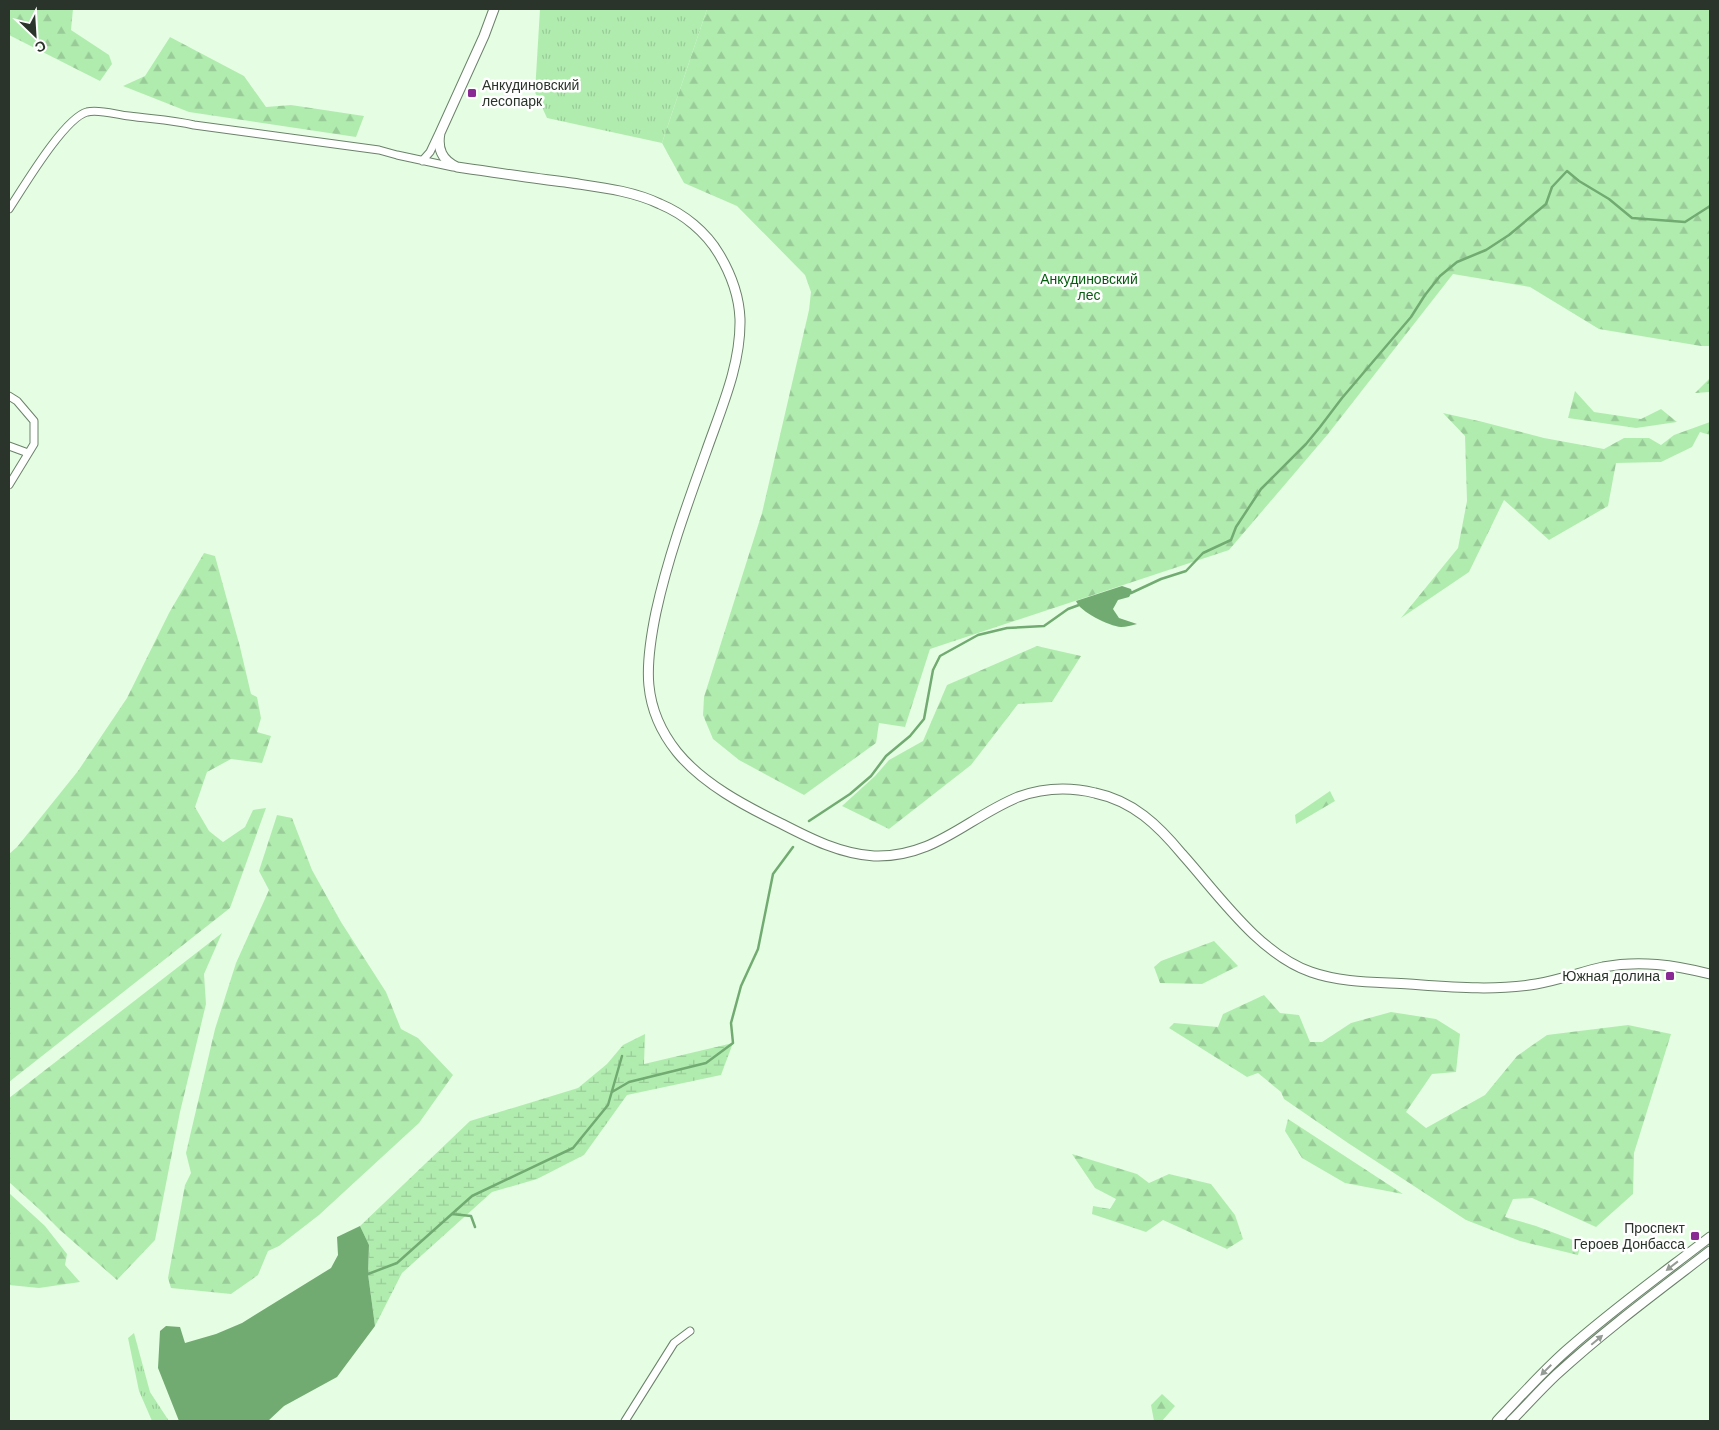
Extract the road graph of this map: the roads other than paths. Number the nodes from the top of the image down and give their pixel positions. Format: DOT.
graph roads {
  1 [pos="494,9"];
  2 [pos="440,133"];
  3 [pos="422,160"];
  4 [pos="457,168"];
  5 [pos="9,209"];
  6 [pos="9,396"];
  7 [pos="9,446"];
  8 [pos="28,453"];
  9 [pos="9,484"];
  10 [pos="1710,974"];
  11 [pos="1710,1236"];
  12 [pos="1710,1251"];
  13 [pos="690,1331"];
  14 [pos="625,1421"];
  15 [pos="1497,1421"];
  16 [pos="1510,1421"];
  1 -- 2 [label="street"];
  2 -- 3 [label="street"];
  2 -- 4 [label="street"];
  3 -- 4 [label="street"];
  3 -- 5 [label="street"];
  4 -- 10 [label="street"];
  6 -- 8 [label="street"];
  7 -- 8 [label="street"];
  8 -- 9 [label="street"];
  11 -- 15 [label="street, one-way"];
  16 -- 12 [label="street, one-way"];
  13 -- 14 [label="street"];
}
